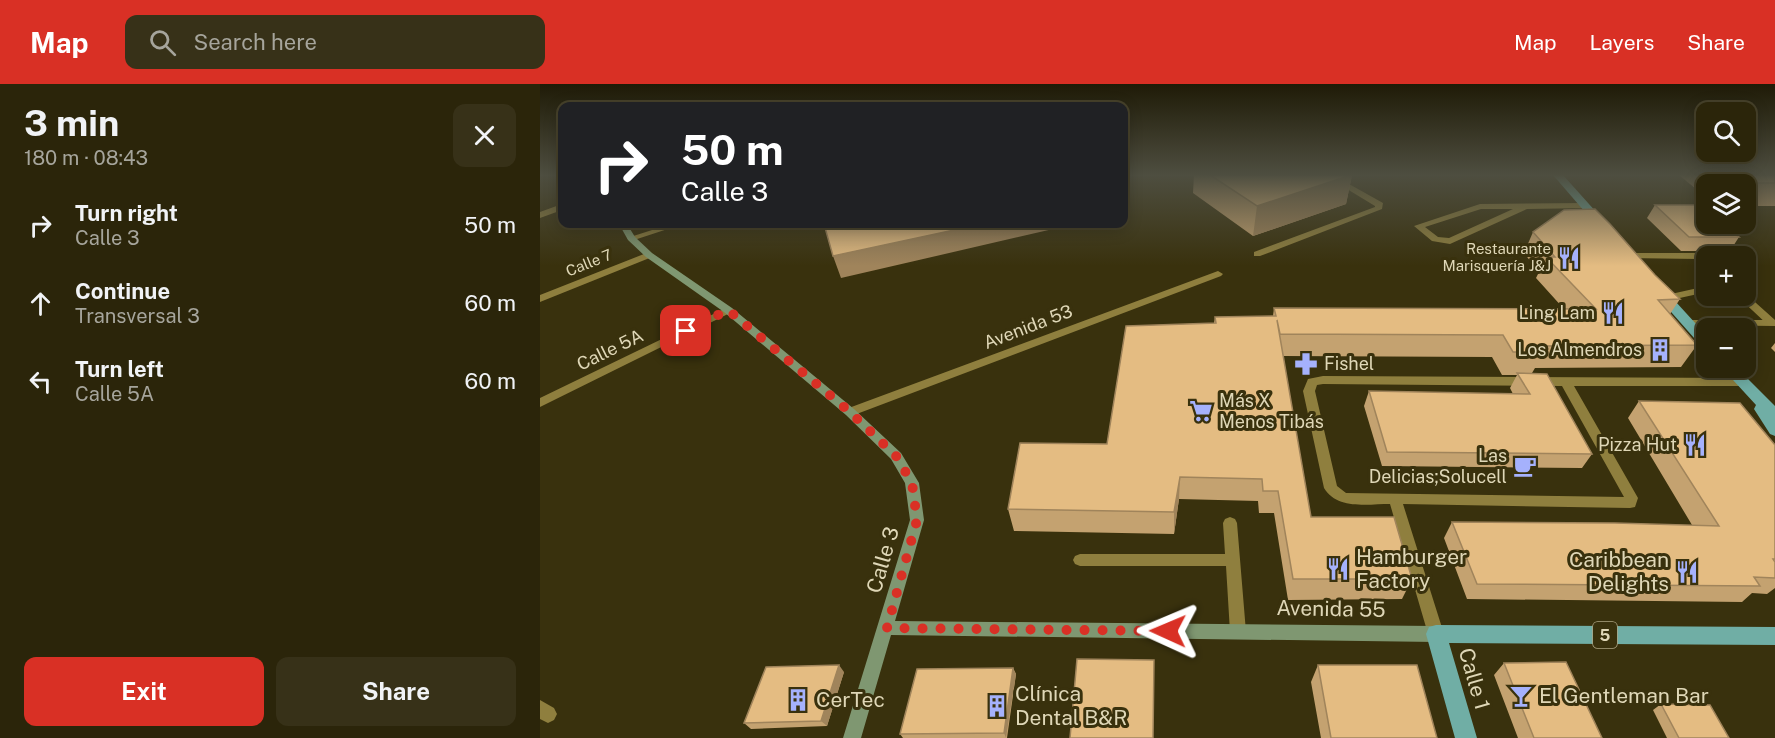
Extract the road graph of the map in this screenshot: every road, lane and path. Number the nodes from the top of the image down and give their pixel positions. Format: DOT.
graph roads {
  1 [pos="1379,206"];
  2 [pos="1585,206"];
  3 [pos="1524,207"];
  4 [pos="558,208"];
  5 [pos="540,215"];
  6 [pos="625,228"];
  7 [pos="665,228"];
  8 [pos="1607,231"];
  9 [pos="631,238"];
  10 [pos="1257,254"];
  11 [pos="649,255"];
  12 [pos="1629,256"];
  13 [pos="1696,256"];
  14 [pos="1218,274"];
  15 [pos="1651,281"];
  16 [pos="1696,291"];
  17 [pos="540,298"];
  18 [pos="1666,298"];
  19 [pos="1753,306"];
  20 [pos="728,310"];
  21 [pos="1688,323"];
  22 [pos="1773,323"];
  23 [pos="1696,332"];
  24 [pos="1738,378"];
  25 [pos="1566,382"];
  26 [pos="1742,382"];
  27 [pos="540,403"];
  28 [pos="850,412"];
  29 [pos="1775,415"];
  30 [pos="1775,430"];
  31 [pos="1395,499"];
  32 [pos="1230,523"];
  33 [pos="1080,560"];
  34 [pos="1233,560"];
  35 [pos="887,628"];
  36 [pos="1238,632"];
  37 [pos="1436,634"];
  38 [pos="1775,636"];
  39 [pos="852,738"];
  40 [pos="1466,738"];
  1 -- 10 [label="street"];
  2 -- 3 [label="street"];
  2 -- 8 [label="main road"];
  3 -- 3 [label="street"];
  4 -- 5 [label="street"];
  6 -- 9 [label="street, Calle 3"];
  7 -- 9 [label="street"];
  9 -- 11 [label="street, Calle 3"];
  11 -- 17 [label="street, Calle 7"];
  11 -- 20 [label="street, Calle 3"];
  12 -- 13 [label="street"];
  14 -- 28 [label="street, Avenida 53"];
  15 -- 18 [label="main road"];
  16 -- 18 [label="street"];
  18 -- 21 [label="main road"];
  19 -- 22 [label="street"];
  20 -- 27 [label="street, Calle 5A"];
  20 -- 28 [label="street, Calle 3"];
  21 -- 22 [label="street"];
  21 -- 23 [label="main road"];
  24 -- 26 [label="main road"];
  25 -- 26 [label="street"];
  25 -- 31 [label="street"];
  25 -- 31 [label="street"];
  26 -- 29 [label="main road"];
  26 -- 30 [label="main road"];
  28 -- 35 [label="street, Calle 3"];
  31 -- 37 [label="street"];
  32 -- 34 [label="street"];
  33 -- 34 [label="street"];
  34 -- 36 [label="street"];
  35 -- 36 [label="street, Avenida 55"];
  35 -- 39 [label="street, Calle 3"];
  36 -- 37 [label="street, Avenida 55"];
  37 -- 38 [label="main road, Avenida 55 / 5"];
  37 -- 40 [label="main road, Calle 1"];
}
